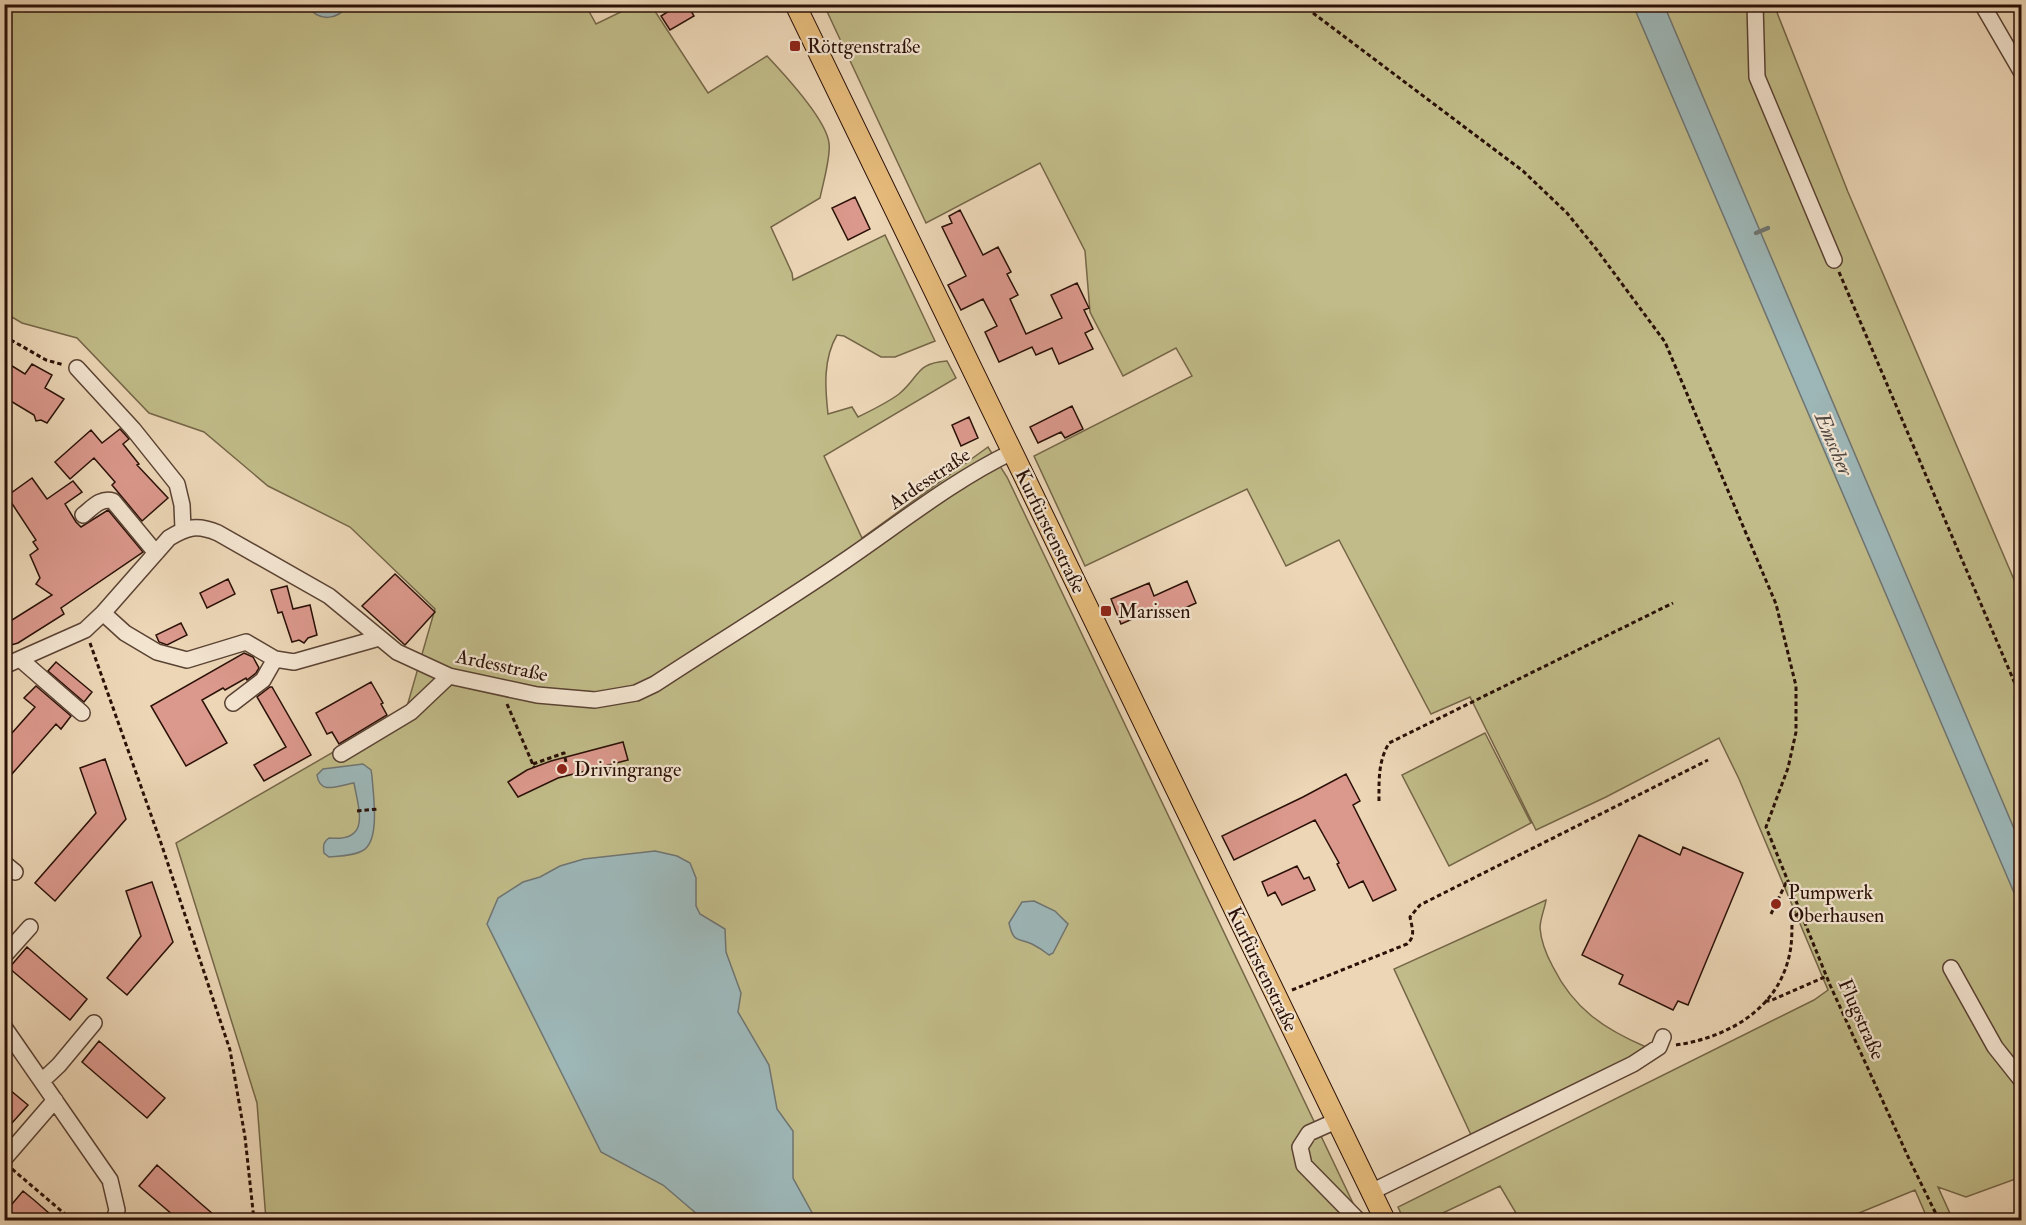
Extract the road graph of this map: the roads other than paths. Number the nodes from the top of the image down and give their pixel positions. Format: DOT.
graph roads {
  1 [pos="795,4"];
  2 [pos="1755,4"];
  3 [pos="1982,4"];
  4 [pos="2022,73"];
  5 [pos="1834,260"];
  6 [pos="78,368"];
  7 [pos="1012,452"];
  8 [pos="82,515"];
  9 [pos="183,529"];
  10 [pos="156,553"];
  11 [pos="103,613"];
  12 [pos="379,638"];
  13 [pos="20,659"];
  14 [pos="275,659"];
  15 [pos="4,666"];
  16 [pos="449,676"];
  17 [pos="232,703"];
  18 [pos="82,713"];
  19 [pos="341,754"];
  20 [pos="30,927"];
  21 [pos="4,956"];
  22 [pos="1951,968"];
  23 [pos="94,1023"];
  24 [pos="4,1027"];
  25 [pos="1661,1042"];
  26 [pos="42,1081"];
  27 [pos="2022,1081"];
  28 [pos="55,1100"];
  29 [pos="1336,1121"];
  30 [pos="4,1161"];
  31 [pos="1371,1192"];
  32 [pos="114,1221"];
  33 [pos="1358,1221"];
  34 [pos="1384,1221"];
  1 -- 7 [label="main road, Kurfürstenstraße"];
  2 -- 5 [label="street"];
  3 -- 4 [label="street"];
  6 -- 9 [label="street"];
  7 -- 16 [label="street, Ardesstraße"];
  7 -- 29 [label="main road, Kurfürstenstraße"];
  8 -- 10 [label="street"];
  9 -- 10 [label="street"];
  9 -- 12 [label="street, Ardesstraße"];
  10 -- 11 [label="street"];
  11 -- 13 [label="street"];
  11 -- 14 [label="street"];
  12 -- 14 [label="street"];
  12 -- 16 [label="street, Ardesstraße"];
  13 -- 15 [label="street"];
  13 -- 18 [label="street"];
  14 -- 17 [label="street"];
  16 -- 19 [label="street"];
  20 -- 21 [label="street"];
  22 -- 27 [label="street"];
  23 -- 26 [label="street"];
  24 -- 26 [label="street"];
  25 -- 31 [label="street"];
  26 -- 28 [label="street"];
  28 -- 30 [label="street"];
  28 -- 32 [label="street"];
  29 -- 31 [label="main road, Kurfürstenstraße"];
  29 -- 33 [label="street"];
  31 -- 34 [label="main road, Kurfürstenstraße"];
}
